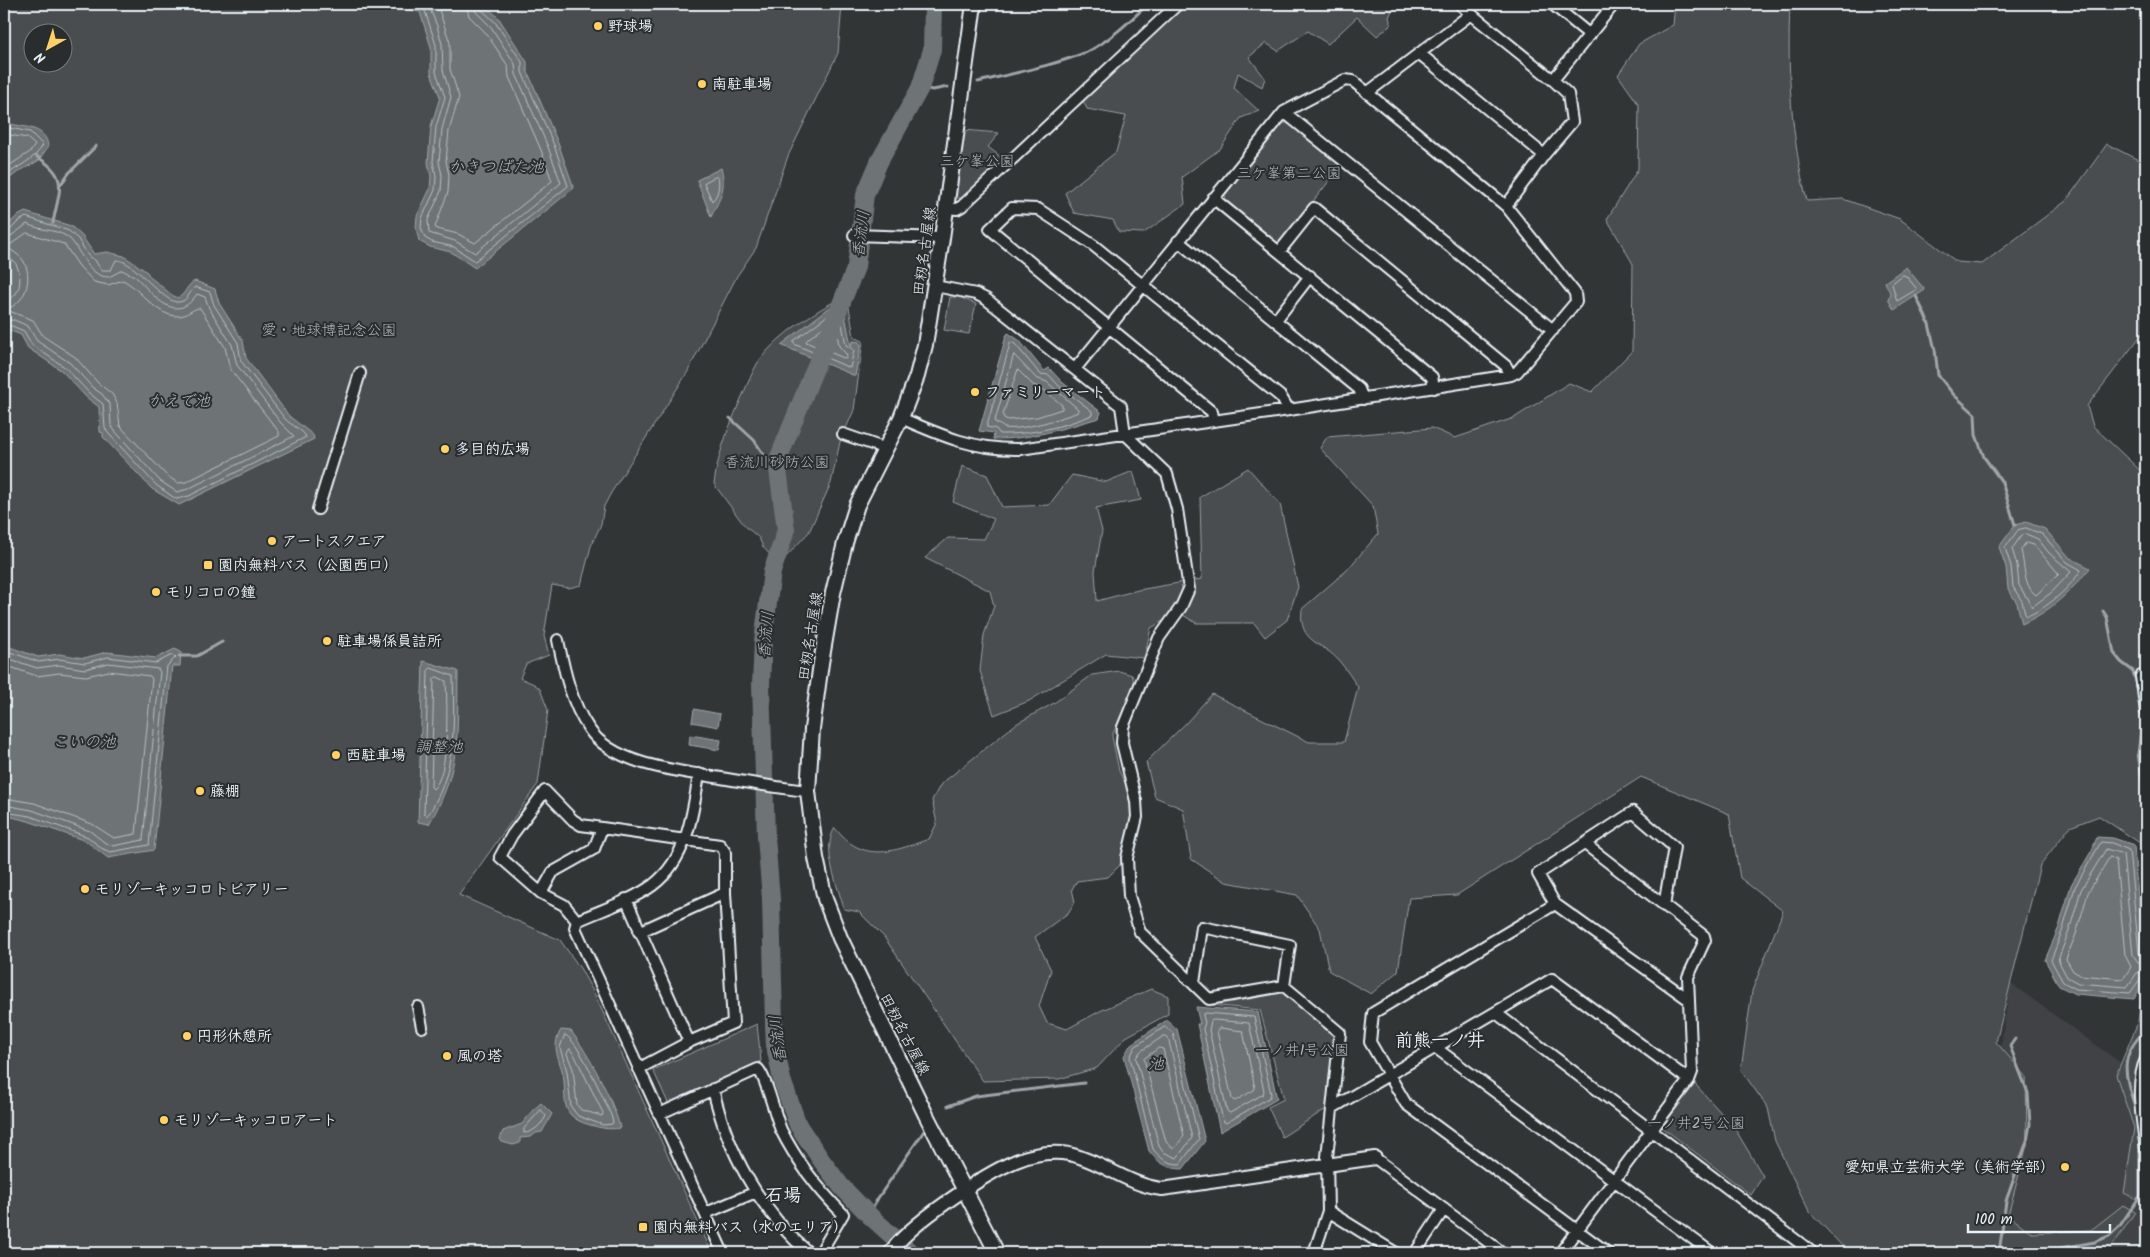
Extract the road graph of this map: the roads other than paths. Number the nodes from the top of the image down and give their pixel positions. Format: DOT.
graph roads {
  1 [pos="974,4"];
  2 [pos="1178,4"];
  3 [pos="1460,4"];
  4 [pos="1552,4"];
  5 [pos="1614,4"];
  6 [pos="1471,14"];
  7 [pos="1590,35"];
  8 [pos="1420,54"];
  9 [pos="1553,80"];
  10 [pos="1367,93"];
  11 [pos="1284,112"];
  12 [pos="1544,155"];
  13 [pos="1212,198"];
  14 [pos="1506,206"];
  15 [pos="946,208"];
  16 [pos="854,236"];
  17 [pos="942,238"];
  18 [pos="1178,241"];
  19 [pos="1279,252"];
  20 [pos="1310,276"];
  21 [pos="1142,284"];
  22 [pos="935,286"];
  23 [pos="1276,320"];
  24 [pos="1108,328"];
  25 [pos="1553,330"];
  26 [pos="1075,369"];
  27 [pos="360,373"];
  28 [pos="1511,375"];
  29 [pos="1434,388"];
  30 [pos="1363,399"];
  31 [pos="1289,410"];
  32 [pos="901,418"];
  33 [pos="1214,421"];
  34 [pos="843,434"];
  35 [pos="1126,434"];
  36 [pos="886,449"];
  37 [pos="318,509"];
  38 [pos="558,640"];
  39 [pos="2140,676"];
  40 [pos="2146,712"];
  41 [pos="699,774"];
  42 [pos="808,791"];
  43 [pos="602,828"];
  44 [pos="686,840"];
  45 [pos="1584,844"];
  46 [pos="541,893"];
  47 [pos="725,893"];
  48 [pos="626,899"];
  49 [pos="1555,904"];
  50 [pos="1664,906"];
  51 [pos="577,921"];
  52 [pos="639,932"];
  53 [pos="1194,983"];
  54 [pos="1284,986"];
  55 [pos="1688,999"];
  56 [pos="418,1007"];
  57 [pos="1496,1013"];
  58 [pos="422,1027"];
  59 [pos="689,1042"];
  60 [pos="1436,1048"];
  61 [pos="2146,1059"];
  62 [pos="638,1069"];
  63 [pos="1389,1075"];
  64 [pos="1689,1080"];
  65 [pos="713,1088"];
  66 [pos="1334,1107"];
  67 [pos="659,1114"];
  68 [pos="1650,1130"];
  69 [pos="2146,1150"];
  70 [pos="1375,1158"];
  71 [pos="1328,1164"];
  72 [pos="1614,1180"];
  73 [pos="966,1189"];
  74 [pos="756,1192"];
  75 [pos="1444,1209"];
  76 [pos="1328,1211"];
  77 [pos="706,1213"];
  78 [pos="1577,1230"];
  79 [pos="891,1252"];
  80 [pos="723,1253"];
  81 [pos="809,1253"];
  82 [pos="820,1253"];
  83 [pos="997,1253"];
  84 [pos="1314,1253"];
  85 [pos="1396,1253"];
  86 [pos="1415,1253"];
  87 [pos="1503,1253"];
  88 [pos="1560,1253"];
  89 [pos="1608,1253"];
  90 [pos="1712,1253"];
  91 [pos="1813,1253"];
  1 -- 15 [label="main road, 田籾名古屋線"];
  2 -- 15 [label="street"];
  3 -- 6 [label="street"];
  4 -- 7 [label="street"];
  5 -- 7 [label="street"];
  6 -- 8 [label="street"];
  6 -- 9 [label="street"];
  7 -- 9 [label="street"];
  8 -- 10 [label="street"];
  8 -- 12 [label="street"];
  9 -- 12 [label="street"];
  10 -- 11 [label="street"];
  10 -- 14 [label="street"];
  11 -- 13 [label="street"];
  11 -- 25 [label="street"];
  12 -- 14 [label="street"];
  13 -- 18 [label="street"];
  13 -- 19 [label="street"];
  14 -- 25 [label="street"];
  15 -- 17 [label="main road, 田籾名古屋線"];
  16 -- 17 [label="street"];
  17 -- 22 [label="main road, 田籾名古屋線"];
  18 -- 21 [label="street"];
  18 -- 23 [label="street"];
  19 -- 20 [label="street"];
  19 -- 28 [label="street"];
  20 -- 23 [label="street"];
  20 -- 29 [label="street"];
  21 -- 24 [label="street"];
  21 -- 24 [label="street"];
  21 -- 31 [label="street"];
  22 -- 26 [label="street"];
  22 -- 32 [label="main road, 田籾名古屋線"];
  23 -- 30 [label="street"];
  24 -- 26 [label="street"];
  24 -- 33 [label="street"];
  25 -- 28 [label="street"];
  26 -- 35 [label="street"];
  27 -- 37 [label="street"];
  28 -- 29 [label="street"];
  29 -- 30 [label="street"];
  30 -- 31 [label="street"];
  31 -- 33 [label="street"];
  32 -- 35 [label="street"];
  32 -- 36 [label="main road, 田籾名古屋線"];
  33 -- 35 [label="street"];
  34 -- 36 [label="street"];
  35 -- 53 [label="street"];
  36 -- 42 [label="main road, 田籾名古屋線"];
  38 -- 41 [label="street"];
  39 -- 40 [label="street"];
  41 -- 42 [label="street"];
  41 -- 44 [label="street"];
  42 -- 73 [label="main road, 田籾名古屋線"];
  43 -- 44 [label="street"];
  43 -- 46 [label="street"];
  43 -- 46 [label="street"];
  44 -- 47 [label="street"];
  44 -- 48 [label="street"];
  45 -- 49 [label="street"];
  45 -- 50 [label="street"];
  45 -- 50 [label="street"];
  46 -- 51 [label="street"];
  47 -- 52 [label="street"];
  47 -- 59 [label="street"];
  48 -- 51 [label="street"];
  48 -- 52 [label="street"];
  49 -- 55 [label="street"];
  49 -- 63 [label="street"];
  50 -- 55 [label="street"];
  51 -- 62 [label="street"];
  52 -- 59 [label="street"];
  53 -- 54 [label="street"];
  53 -- 54 [label="street"];
  54 -- 66 [label="street"];
  55 -- 64 [label="street"];
  56 -- 58 [label="street"];
  57 -- 60 [label="street"];
  57 -- 64 [label="street"];
  57 -- 68 [label="street"];
  59 -- 62 [label="street"];
  60 -- 63 [label="street"];
  60 -- 72 [label="street"];
  61 -- 69 [label="street"];
  62 -- 67 [label="street"];
  63 -- 66 [label="street"];
  63 -- 78 [label="street"];
  64 -- 68 [label="street"];
  65 -- 67 [label="street"];
  65 -- 74 [label="street"];
  65 -- 82 [label="street"];
  66 -- 71 [label="street"];
  67 -- 77 [label="street"];
  68 -- 72 [label="street"];
  68 -- 91 [label="street"];
  70 -- 71 [label="street"];
  70 -- 75 [label="street"];
  71 -- 73 [label="street"];
  71 -- 76 [label="street"];
  72 -- 78 [label="street"];
  72 -- 90 [label="street"];
  73 -- 79 [label="street"];
  73 -- 83 [label="main road, 田籾名古屋線"];
  74 -- 77 [label="street"];
  74 -- 81 [label="street"];
  75 -- 86 [label="street"];
  75 -- 87 [label="street"];
  76 -- 84 [label="street"];
  76 -- 85 [label="street"];
  77 -- 80 [label="street"];
  78 -- 88 [label="street"];
  78 -- 89 [label="street"];
}
